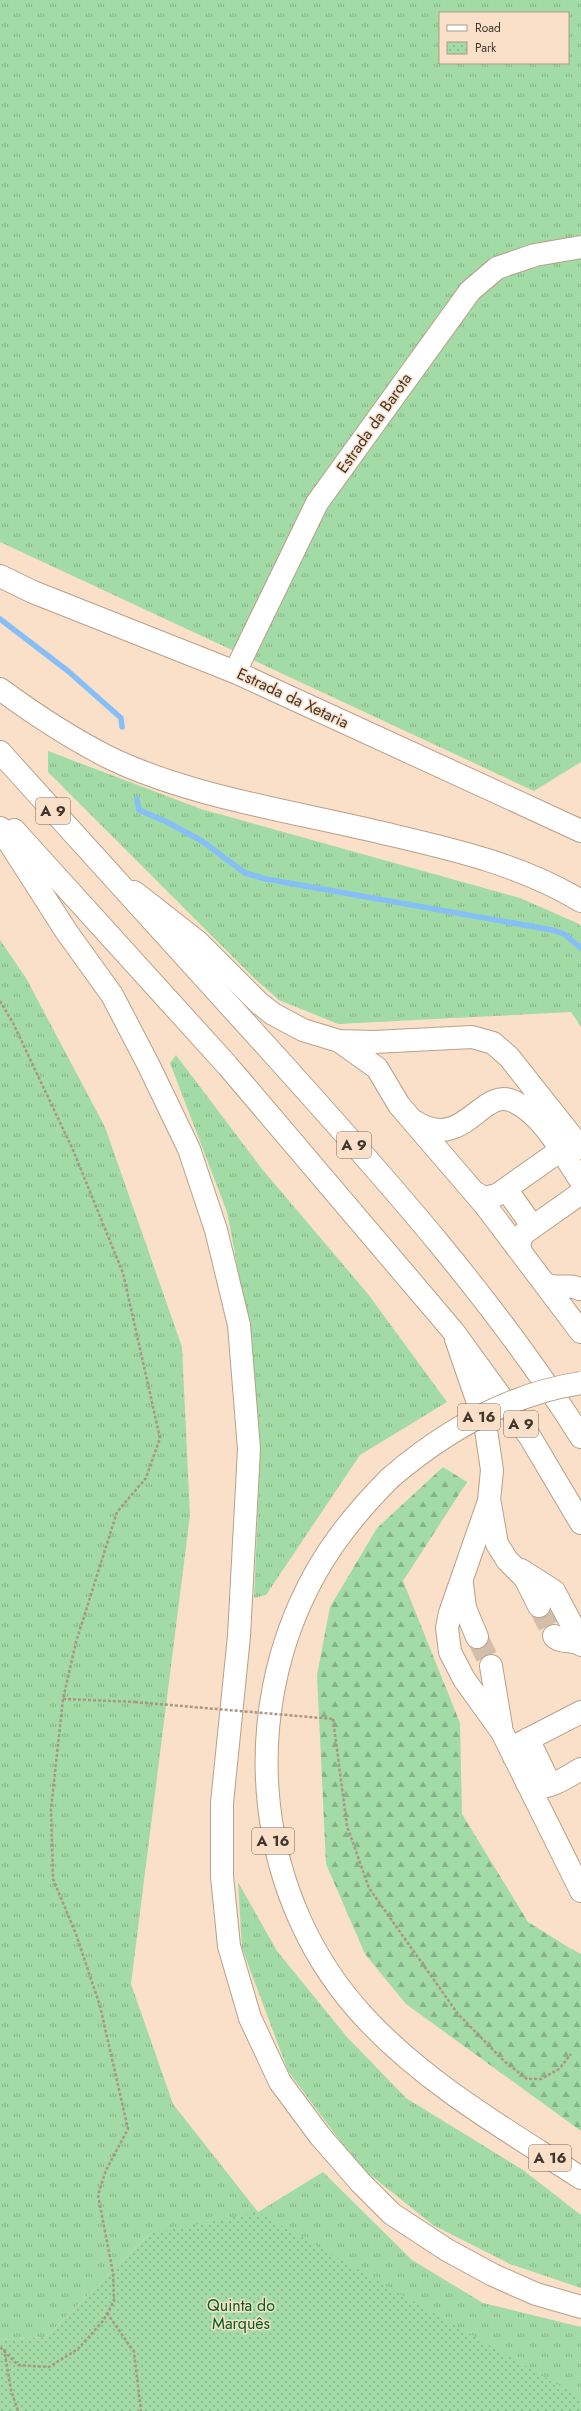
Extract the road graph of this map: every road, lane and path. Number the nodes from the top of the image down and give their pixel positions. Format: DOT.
graph roads {
  1 [pos="581,247"];
  2 [pos="0,576"];
  3 [pos="235,672"];
  4 [pos="0,689"];
  5 [pos="0,752"];
  6 [pos="0,815"];
  7 [pos="579,824"];
  8 [pos="0,828"];
  9 [pos="107,870"];
  10 [pos="581,901"];
  11 [pos="0,1002"];
  12 [pos="339,1041"];
  13 [pos="413,1120"];
  14 [pos="574,1149"];
  15 [pos="581,1181"];
  16 [pos="506,1189"];
  17 [pos="473,1191"];
  18 [pos="581,1193"];
  19 [pos="533,1227"];
  20 [pos="521,1252"];
  21 [pos="546,1284"];
  22 [pos="579,1289"];
  23 [pos="453,1331"];
  24 [pos="581,1332"];
  25 [pos="581,1383"];
  26 [pos="581,1437"];
  27 [pos="489,1501"];
  28 [pos="581,1523"];
  29 [pos="507,1560"];
  30 [pos="463,1579"];
  31 [pos="539,1606"];
  32 [pos="554,1636"];
  33 [pos="477,1637"];
  34 [pos="581,1642"];
  35 [pos="581,1645"];
  36 [pos="491,1666"];
  37 [pos="63,1700"];
  38 [pos="581,1712"];
  39 [pos="502,1732"];
  40 [pos="528,1739"];
  41 [pos="514,1757"];
  42 [pos="581,1769"];
  43 [pos="527,1783"];
  44 [pos="550,1784"];
  45 [pos="581,1891"];
  46 [pos="571,2054"];
  47 [pos="581,2178"];
  48 [pos="581,2308"];
  49 [pos="107,2313"];
  50 [pos="0,2347"];
  51 [pos="4,2349"];
  52 [pos="18,2411"];
  53 [pos="141,2411"];
  1 -- 3 [label="main road, Estrada da Barota"];
  2 -- 3 [label="main road, Estrada da Xetaria"];
  3 -- 7 [label="main road, Estrada da Xetaria"];
  4 -- 10 [label="main road"];
  5 -- 9 [label="main road, A 9"];
  6 -- 23 [label="main road, A 9"];
  8 -- 48 [label="main road"];
  9 -- 12 [label="main road"];
  9 -- 26 [label="main road, A 9"];
  11 -- 37 [label="path"];
  12 -- 13 [label="main road"];
  12 -- 14 [label="main road"];
  13 -- 14 [label="main road"];
  13 -- 17 [label="main road"];
  14 -- 15 [label="main road"];
  14 -- 16 [label="main road"];
  16 -- 17 [label="main road"];
  16 -- 19 [label="main road"];
  17 -- 20 [label="main road"];
  18 -- 19 [label="main road"];
  19 -- 20 [label="main road"];
  20 -- 21 [label="main road"];
  21 -- 22 [label="main road"];
  21 -- 24 [label="main road"];
  23 -- 27 [label="main road"];
  23 -- 28 [label="main road, A 9"];
  25 -- 47 [label="main road, A 16, bridge"];
  27 -- 29 [label="main road"];
  27 -- 30 [label="main road"];
  29 -- 31 [label="main road"];
  29 -- 34 [label="main road"];
  30 -- 33 [label="main road"];
  30 -- 39 [label="main road"];
  32 -- 35 [label="main road"];
  36 -- 39 [label="main road"];
  37 -- 46 [label="path, bridge"];
  37 -- 49 [label="path"];
  38 -- 40 [label="main road"];
  39 -- 41 [label="main road"];
  40 -- 41 [label="main road"];
  40 -- 44 [label="main road"];
  41 -- 43 [label="main road"];
  42 -- 44 [label="main road"];
  43 -- 44 [label="main road"];
  43 -- 45 [label="main road"];
  49 -- 51 [label="path"];
  49 -- 53 [label="path"];
  50 -- 51 [label="path"];
  51 -- 52 [label="path"];
}
